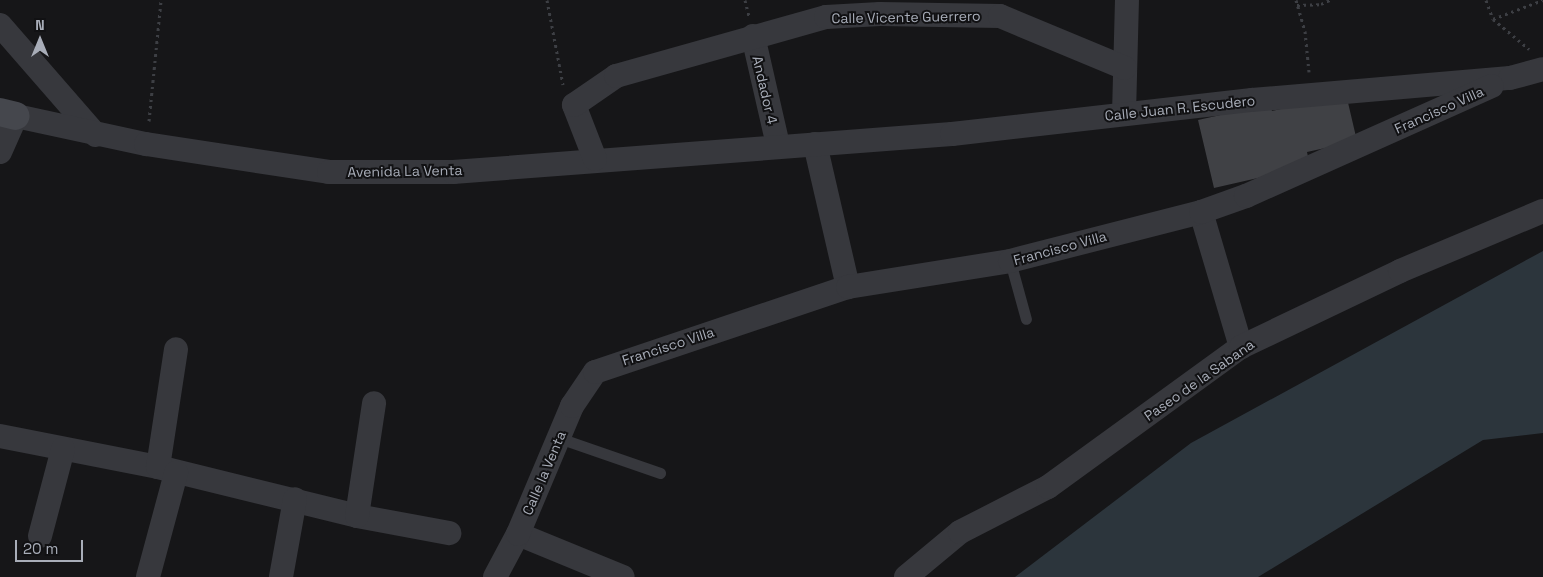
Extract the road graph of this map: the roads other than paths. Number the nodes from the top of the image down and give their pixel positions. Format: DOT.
graph roads {
  1 [pos="1127,0"];
  2 [pos="881,7"];
  3 [pos="1000,8"];
  4 [pos="0,25"];
  5 [pos="753,36"];
  6 [pos="1538,62"];
  7 [pos="1125,77"];
  8 [pos="1510,78"];
  9 [pos="8,114"];
  10 [pos="1124,114"];
  11 [pos="96,134"];
  12 [pos="815,144"];
  13 [pos="778,145"];
  14 [pos="0,152"];
  15 [pos="595,159"];
  16 [pos="1543,211"];
  17 [pos="1201,212"];
  18 [pos="1010,261"];
  19 [pos="848,287"];
  20 [pos="1026,319"];
  21 [pos="1241,347"];
  22 [pos="176,349"];
  23 [pos="595,372"];
  24 [pos="374,403"];
  25 [pos="0,436"];
  26 [pos="559,438"];
  27 [pos="63,449"];
  28 [pos="167,470"];
  29 [pos="660,473"];
  30 [pos="295,499"];
  31 [pos="357,516"];
  32 [pos="450,533"];
  33 [pos="518,534"];
  34 [pos="40,536"];
  35 [pos="148,577"];
  36 [pos="281,577"];
  37 [pos="495,577"];
  38 [pos="623,577"];
  39 [pos="906,577"];
  1 -- 7 [label="street"];
  2 -- 3 [label="street, Calle Vicente Guerrero"];
  2 -- 5 [label="street, Calle Vicente Guerrero"];
  3 -- 7 [label="street, Calle Vicente Guerrero"];
  4 -- 11 [label="street"];
  5 -- 13 [label="street, Andador 4"];
  5 -- 15 [label="street, Calle Vicente Guerrero"];
  6 -- 8 [label="street, Calle Juan R. Escudero"];
  7 -- 10 [label="street"];
  8 -- 10 [label="street, Calle Juan R. Escudero"];
  8 -- 17 [label="street, Francisco Villa"];
  9 -- 11 [label="street, Avenida La Venta"];
  9 -- 14 [label="street"];
  10 -- 12 [label="street, Calle Juan R. Escudero"];
  11 -- 15 [label="street, Avenida La Venta"];
  12 -- 13 [label="street, Avenida La Venta"];
  12 -- 19 [label="street"];
  13 -- 15 [label="street, Avenida La Venta"];
  16 -- 21 [label="street, Paseo de la Sabana"];
  17 -- 18 [label="street, Francisco Villa"];
  17 -- 21 [label="street"];
  18 -- 19 [label="street, Francisco Villa"];
  18 -- 20 [label="lane"];
  19 -- 23 [label="street, Francisco Villa"];
  21 -- 39 [label="street, Paseo de la Sabana"];
  22 -- 28 [label="street"];
  23 -- 26 [label="street, Calle la Venta"];
  24 -- 31 [label="street"];
  25 -- 27 [label="street"];
  26 -- 29 [label="lane"];
  26 -- 33 [label="street, Calle la Venta"];
  27 -- 28 [label="street"];
  27 -- 34 [label="street"];
  28 -- 30 [label="street"];
  28 -- 35 [label="street"];
  30 -- 31 [label="street"];
  30 -- 36 [label="street"];
  31 -- 32 [label="street"];
  33 -- 37 [label="street, Calle la Venta"];
  33 -- 38 [label="street"];
}
